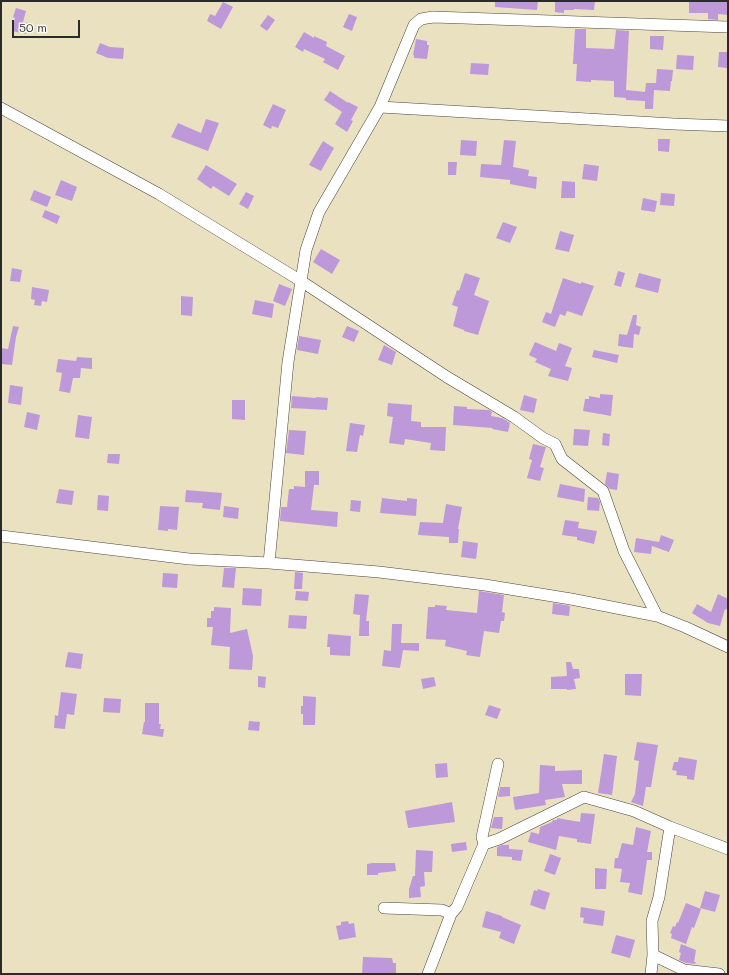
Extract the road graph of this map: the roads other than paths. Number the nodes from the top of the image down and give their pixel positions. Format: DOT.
graph roads {
  1 [pos="728,27"];
  2 [pos="380,106"];
  3 [pos="1,108"];
  4 [pos="728,126"];
  5 [pos="301,281"];
  6 [pos="1,536"];
  7 [pos="269,563"];
  8 [pos="657,616"];
  9 [pos="728,647"];
  10 [pos="498,764"];
  11 [pos="670,827"];
  12 [pos="484,844"];
  13 [pos="728,849"];
  14 [pos="384,908"];
  15 [pos="451,914"];
  16 [pos="653,955"];
  17 [pos="428,974"];
  18 [pos="651,974"];
  19 [pos="719,974"];
  1 -- 2 [label="street"];
  2 -- 4 [label="street"];
  2 -- 5 [label="street"];
  3 -- 5 [label="street"];
  5 -- 7 [label="street"];
  5 -- 8 [label="street"];
  6 -- 7 [label="street"];
  7 -- 8 [label="street"];
  8 -- 9 [label="street"];
  10 -- 12 [label="street"];
  11 -- 12 [label="street"];
  11 -- 13 [label="street"];
  11 -- 16 [label="street"];
  12 -- 15 [label="street"];
  14 -- 15 [label="street"];
  15 -- 17 [label="street"];
  16 -- 18 [label="street"];
  16 -- 19 [label="street"];
}
